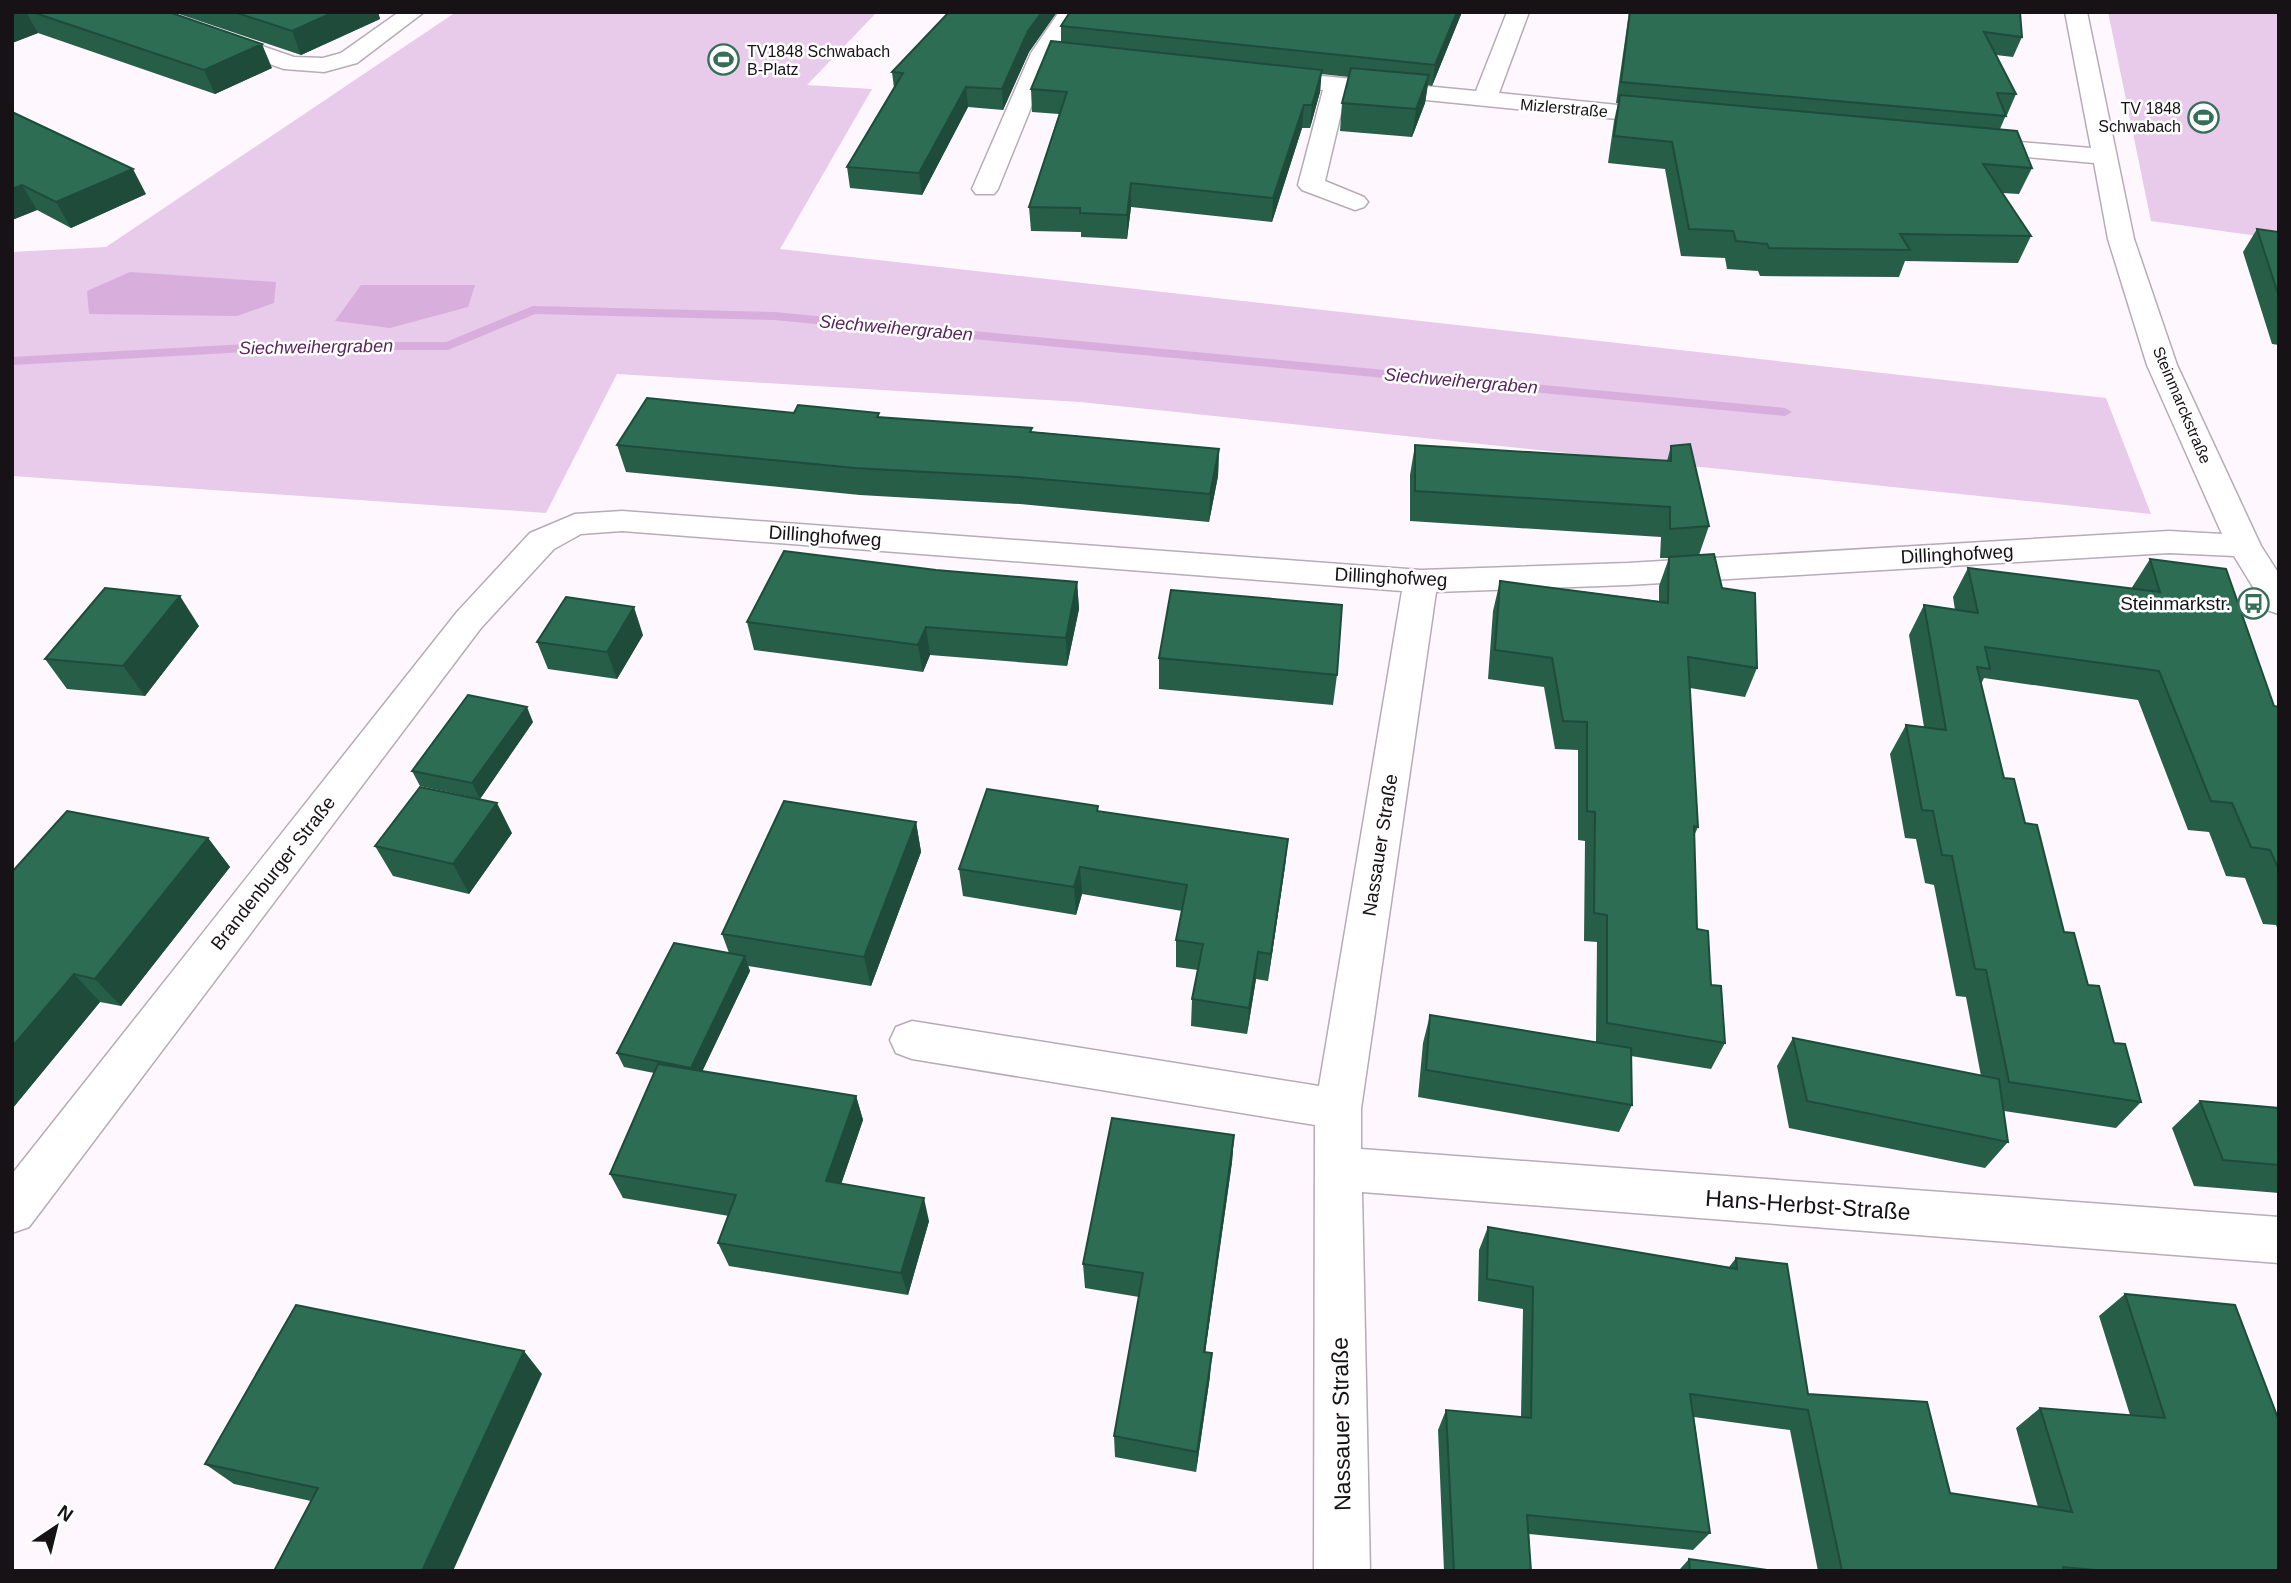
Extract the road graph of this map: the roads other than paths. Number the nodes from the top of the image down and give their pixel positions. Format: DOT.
graph roads {
  1 [pos="142,12"];
  2 [pos="412,12"];
  3 [pos="1070,12"];
  4 [pos="1518,12"];
  5 [pos="2076,12"];
  6 [pos="1042,53"];
  7 [pos="1069,56"];
  8 [pos="1243,75"];
  9 [pos="1336,85"];
  10 [pos="1484,101"];
  11 [pos="1691,119"];
  12 [pos="1953,143"];
  13 [pos="2104,156"];
  14 [pos="985,189"];
  15 [pos="1355,202"];
  16 [pos="542,541"];
  17 [pos="2244,546"];
  18 [pos="1422,581"];
  19 [pos="2279,602"];
  20 [pos="912,1040"];
  21 [pos="1338,1109"];
  22 [pos="1337,1169"];
  23 [pos="12,1211"];
  24 [pos="2279,1240"];
  25 [pos="1342,1571"];
  1 -- 2 [label="street"];
  3 -- 6 [label="street"];
  4 -- 10 [label="street"];
  5 -- 13 [label="street, Steinmarckstraße"];
  6 -- 7 [label="street"];
  6 -- 14 [label="street"];
  8 -- 9 [label="street, Mizlerstraße"];
  9 -- 10 [label="street, Mizlerstraße"];
  9 -- 15 [label="street"];
  10 -- 11 [label="street, Mizlerstraße"];
  12 -- 13 [label="street"];
  13 -- 17 [label="street, Steinmarckstraße"];
  16 -- 18 [label="street, Dillinghofweg"];
  16 -- 23 [label="street, Brandenburger Straße"];
  17 -- 18 [label="street, Dillinghofweg"];
  17 -- 19 [label="street, Steinmarckstraße"];
  18 -- 21 [label="street, Nassauer Straße"];
  20 -- 21 [label="street"];
  21 -- 22 [label="street, Nassauer Straße"];
  22 -- 24 [label="street, Hans-Herbst-Straße"];
  22 -- 25 [label="street, Nassauer Straße"];
}
